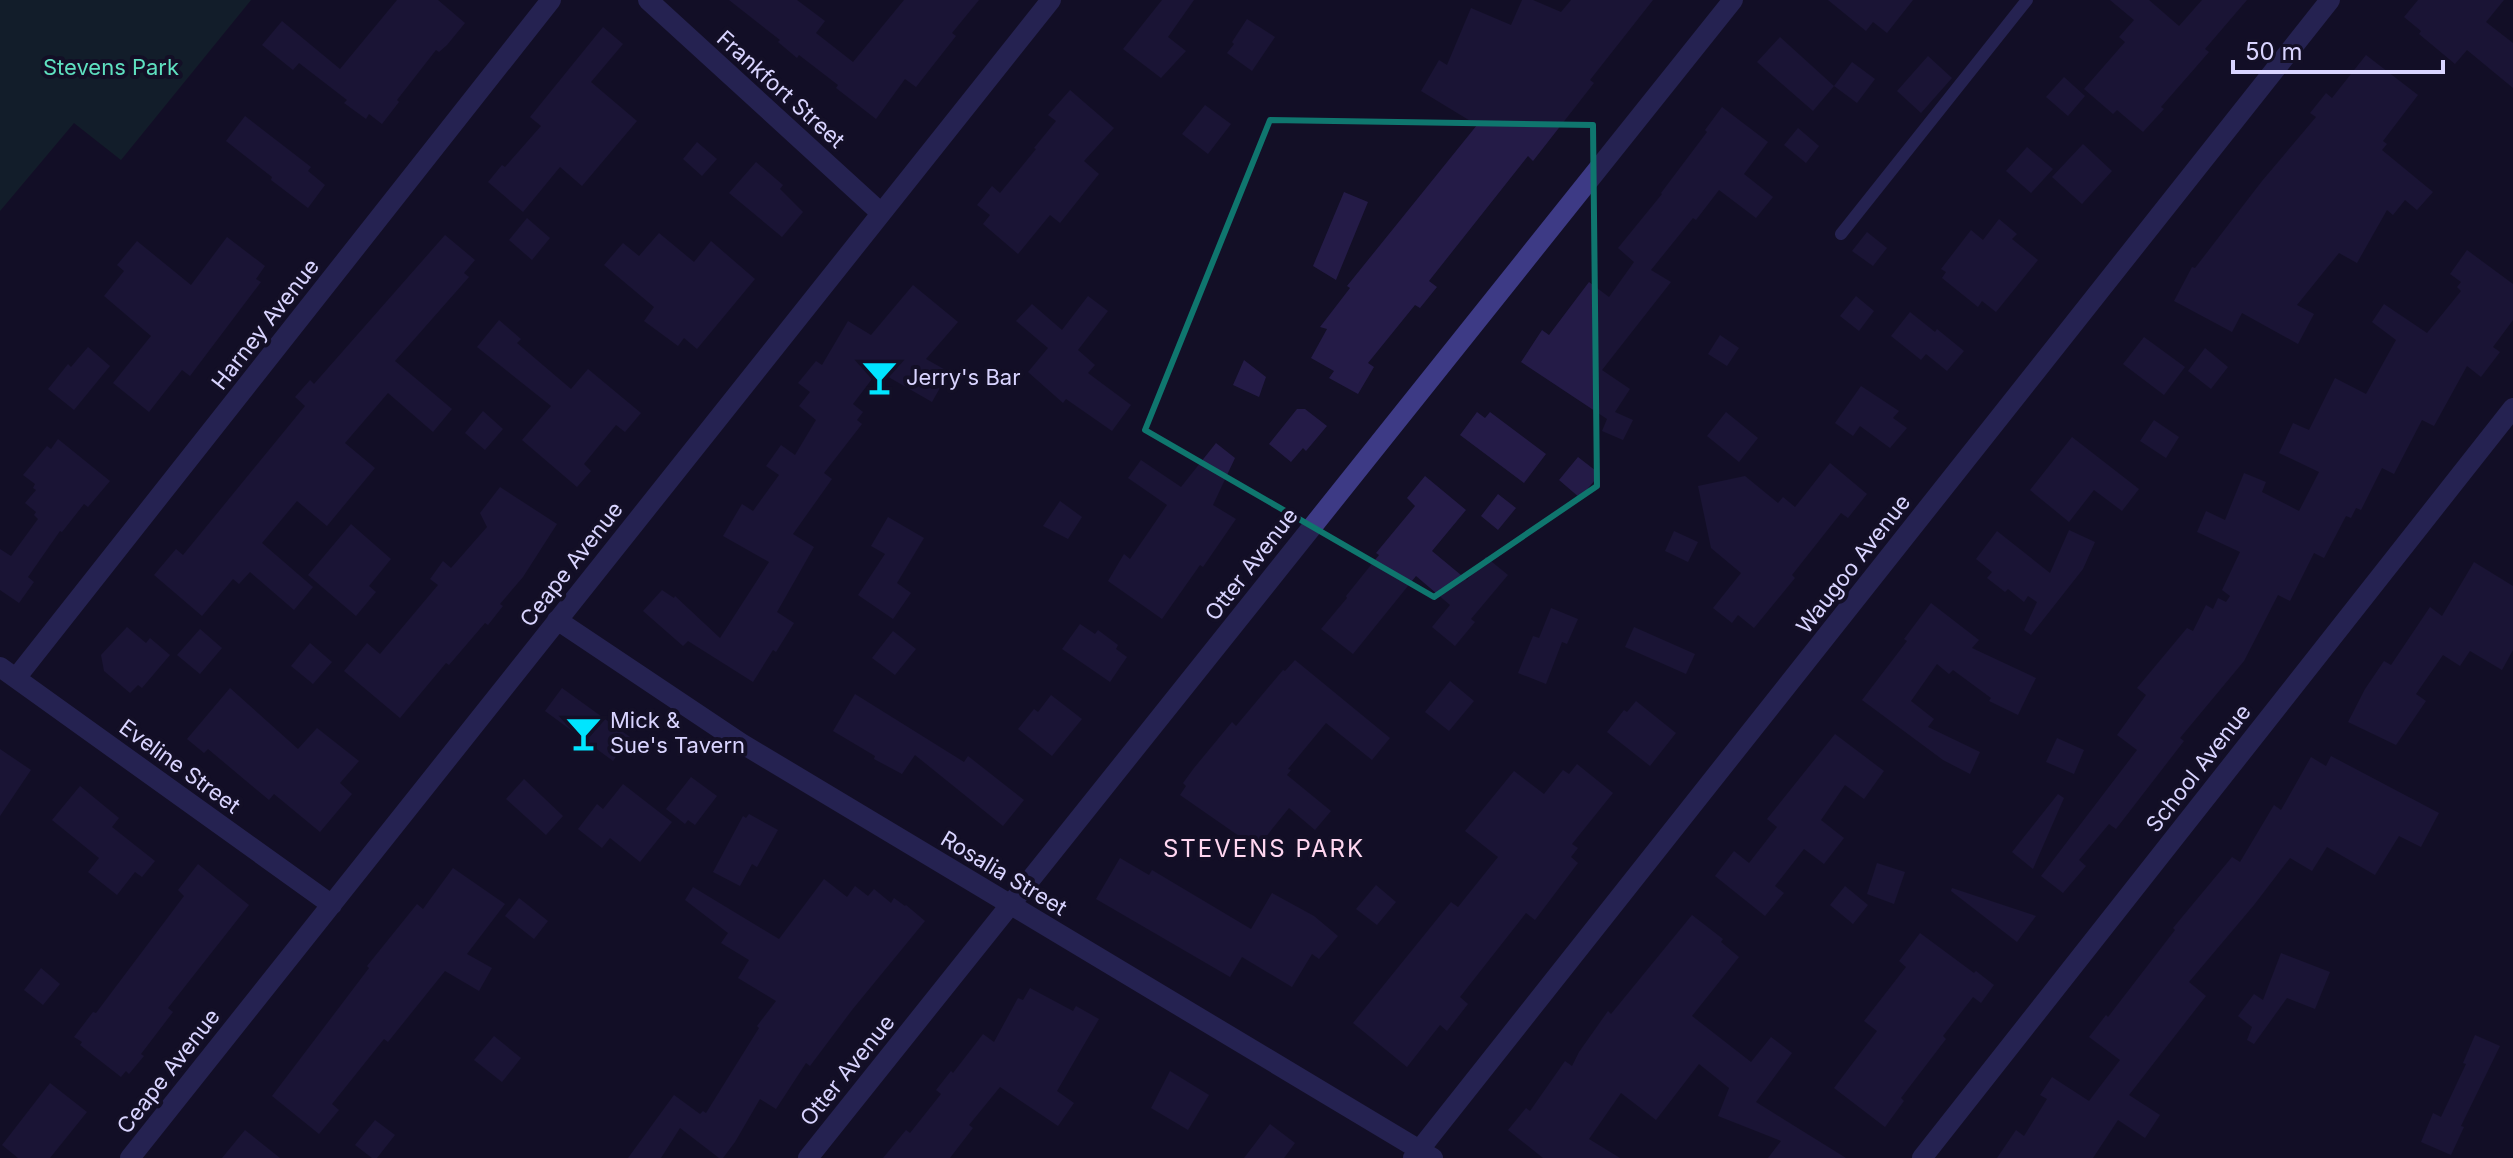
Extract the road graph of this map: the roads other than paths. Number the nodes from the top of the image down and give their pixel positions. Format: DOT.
graph roads {
  1 [pos="551,0"];
  2 [pos="648,0"];
  3 [pos="1051,0"];
  4 [pos="1733,0"];
  5 [pos="2027,0"];
  6 [pos="2330,0"];
  7 [pos="881,213"];
  8 [pos="1841,234"];
  9 [pos="2513,408"];
  10 [pos="557,620"];
  11 [pos="8,673"];
  12 [pos="332,905"];
  13 [pos="1010,905"];
  14 [pos="1422,1155"];
  15 [pos="130,1158"];
  16 [pos="808,1158"];
  17 [pos="1922,1158"];
  1 -- 11 [label="street, Harney Avenue"];
  2 -- 7 [label="street, Frankfort Street"];
  3 -- 7 [label="street, Ceape Avenue"];
  4 -- 13 [label="street, Otter Avenue"];
  5 -- 8 [label="lane"];
  6 -- 14 [label="street, Waugoo Avenue"];
  7 -- 10 [label="street, Ceape Avenue"];
  9 -- 17 [label="street, School Avenue"];
  10 -- 12 [label="street, Ceape Avenue"];
  10 -- 13 [label="street, Rosalia Street"];
  11 -- 12 [label="street, Eveline Street"];
  12 -- 15 [label="street, Ceape Avenue"];
  13 -- 14 [label="street, Rosalia Street"];
  13 -- 16 [label="street, Otter Avenue"];
}
